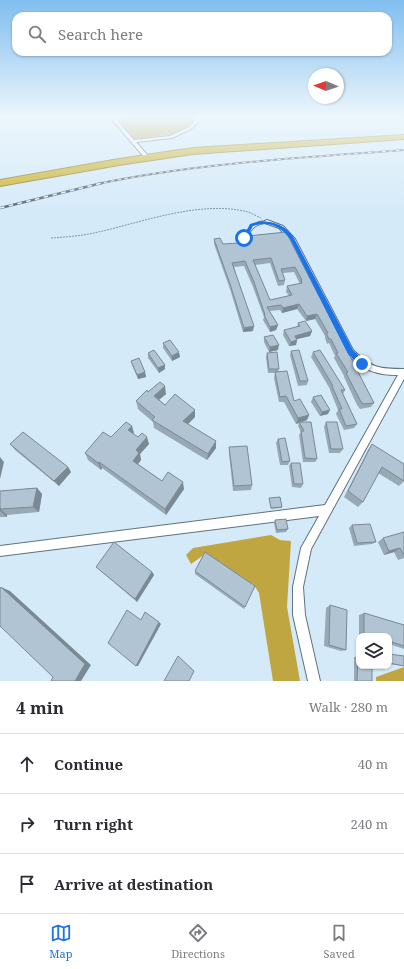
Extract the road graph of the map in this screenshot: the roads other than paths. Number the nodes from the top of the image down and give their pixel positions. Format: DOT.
graph roads {
  1 [pos="140,148"];
  2 [pos="228,148"];
  3 [pos="147,156"];
  4 [pos="0,183"];
  5 [pos="268,222"];
  6 [pos="235,244"];
  7 [pos="404,372"];
  8 [pos="326,510"];
  9 [pos="0,551"];
  10 [pos="314,681"];
  1 -- 3 [label="street"];
  2 -- 3 [label="highway"];
  3 -- 4 [label="highway"];
  5 -- 6 [label="lane"];
  5 -- 7 [label="street"];
  7 -- 8 [label="street"];
  8 -- 9 [label="street"];
  8 -- 10 [label="street"];
}
